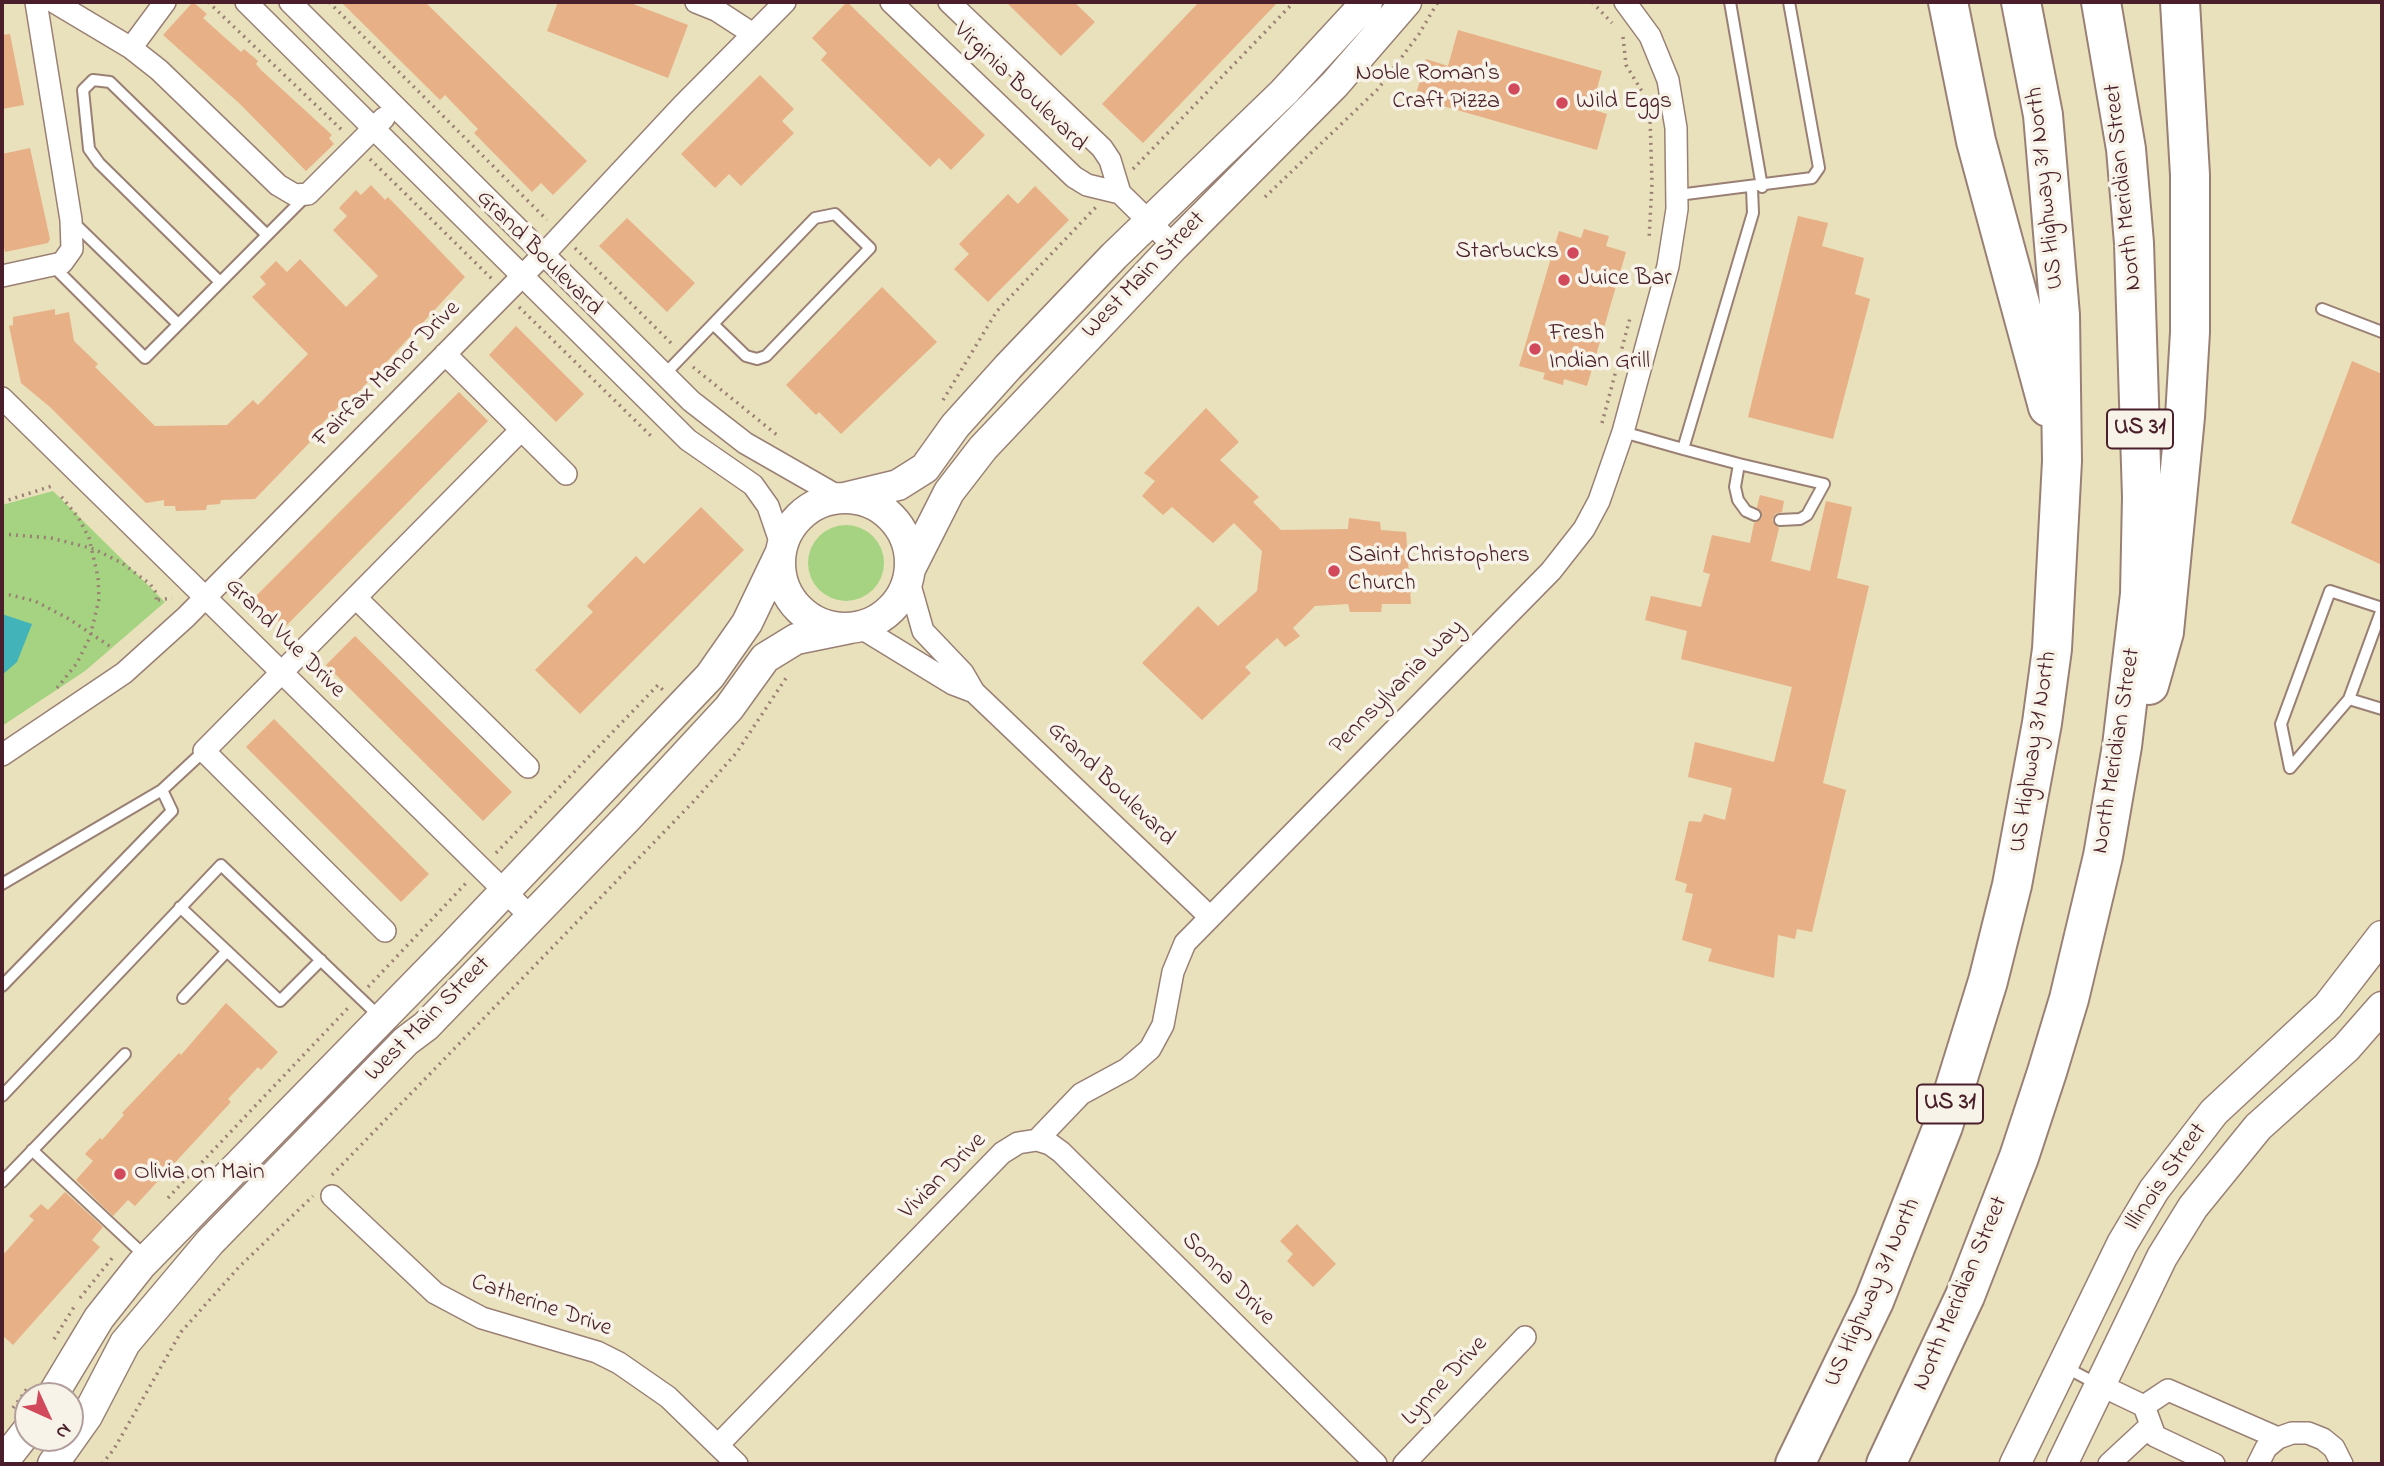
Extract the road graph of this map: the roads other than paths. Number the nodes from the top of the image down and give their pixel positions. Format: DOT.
graph roads {
  1 [pos="36,2"];
  2 [pos="54,2"];
  3 [pos="165,2"];
  4 [pos="246,2"];
  5 [pos="290,2"];
  6 [pos="696,2"];
  7 [pos="785,2"];
  8 [pos="891,2"];
  9 [pos="948,2"];
  10 [pos="1367,2"];
  11 [pos="1406,2"];
  12 [pos="1625,2"];
  13 [pos="1730,2"];
  14 [pos="1789,2"];
  15 [pos="1948,2"];
  16 [pos="2021,2"];
  17 [pos="2101,2"];
  18 [pos="2180,2"];
  19 [pos="752,34"];
  20 [pos="131,48"];
  21 [pos="396,106"];
  22 [pos="374,128"];
  23 [pos="1757,187"];
  24 [pos="1116,190"];
  25 [pos="308,194"];
  26 [pos="1678,195"];
  27 [pos="71,220"];
  28 [pos="1149,222"];
  29 [pos="267,235"];
  30 [pos="1174,246"];
  31 [pos="544,254"];
  32 [pos="53,266"];
  33 [pos="2,276"];
  34 [pos="523,276"];
  35 [pos="220,282"];
  36 [pos="2322,309"];
  37 [pos="178,324"];
  38 [pos="713,324"];
  39 [pos="2382,332"];
  40 [pos="445,354"];
  41 [pos="664,375"];
  42 [pos="2,398"];
  43 [pos="521,430"];
  44 [pos="1623,432"];
  45 [pos="1683,449"];
  46 [pos="2062,461"];
  47 [pos="1739,464"];
  48 [pos="566,474"];
  49 [pos="842,498"];
  50 [pos="1755,515"];
  51 [pos="1780,520"];
  52 [pos="781,550"];
  53 [pos="909,574"];
  54 [pos="204,598"];
  55 [pos="355,598"];
  56 [pos="2382,609"];
  57 [pos="854,627"];
  58 [pos="282,674"];
  59 [pos="974,692"];
  60 [pos="2349,699"];
  61 [pos="2382,709"];
  62 [pos="204,751"];
  63 [pos="2,755"];
  64 [pos="528,767"];
  65 [pos="162,790"];
  66 [pos="2103,856"];
  67 [pos="2,884"];
  68 [pos="504,892"];
  69 [pos="180,907"];
  70 [pos="1209,916"];
  71 [pos="531,917"];
  72 [pos="385,931"];
  73 [pos="2382,936"];
  74 [pos="227,951"];
  75 [pos="321,960"];
  76 [pos="2,986"];
  77 [pos="183,998"];
  78 [pos="2382,1007"];
  79 [pos="380,1017"];
  80 [pos="125,1054"];
  81 [pos="2,1096"];
  82 [pos="1037,1140"];
  83 [pos="32,1150"];
  84 [pos="2,1182"];
  85 [pos="324,1190"];
  86 [pos="148,1258"];
  87 [pos="1525,1337"];
  88 [pos="2063,1366"];
  89 [pos="60,1382"];
  90 [pos="2100,1385"];
  91 [pos="2148,1415"];
  92 [pos="2278,1438"];
  93 [pos="718,1445"];
  94 [pos="14,1448"];
  95 [pos="2,1463"];
  96 [pos="53,1464"];
  97 [pos="737,1464"];
  98 [pos="1376,1464"];
  99 [pos="1404,1464"];
  100 [pos="1795,1464"];
  101 [pos="1886,1464"];
  102 [pos="2015,1464"];
  103 [pos="2062,1464"];
  104 [pos="2109,1464"];
  105 [pos="2214,1464"];
  106 [pos="2258,1464"];
  107 [pos="2342,1464"];
  1 -- 27 [label="street"];
  2 -- 20 [label="street"];
  3 -- 20 [label="street"];
  4 -- 22 [label="street, Grand Boulevard"];
  5 -- 21 [label="street, Grand Boulevard"];
  6 -- 19 [label="street"];
  7 -- 19 [label="street, Fairfax Manor Drive"];
  8 -- 24 [label="street, Virginia Boulevard"];
  9 -- 24 [label="street, Virginia Boulevard"];
  10 -- 28 [label="main road, West Main Street"];
  11 -- 30 [label="main road, West Main Street"];
  12 -- 26 [label="street, Pennsylvania Way"];
  13 -- 23 [label="lane"];
  14 -- 23 [label="lane"];
  15 -- 46 [label="highway"];
  16 -- 46 [label="highway, US Highway 31 North / US 31"];
  17 -- 66 [label="highway, North Meridian Street / US 31"];
  18 -- 66 [label="highway"];
  19 -- 31 [label="street, Fairfax Manor Drive"];
  20 -- 25 [label="street"];
  21 -- 22 [label="street"];
  21 -- 31 [label="street, Grand Boulevard"];
  22 -- 25 [label="street"];
  22 -- 34 [label="street, Grand Boulevard"];
  23 -- 26 [label="lane"];
  23 -- 45 [label="lane"];
  24 -- 28 [label="street, Virginia Boulevard"];
  25 -- 29 [label="lane"];
  26 -- 44 [label="street, Pennsylvania Way"];
  27 -- 32 [label="street"];
  27 -- 37 [label="lane"];
  28 -- 30 [label="street, Virginia Boulevard"];
  28 -- 49 [label="main road, West Main Street"];
  29 -- 35 [label="lane"];
  29 -- 35 [label="lane"];
  30 -- 53 [label="main road, West Main Street"];
  31 -- 34 [label="street, Fairfax Manor Drive"];
  31 -- 41 [label="street, Grand Boulevard"];
  32 -- 33 [label="street"];
  32 -- 37 [label="lane"];
  34 -- 40 [label="street, Fairfax Manor Drive"];
  34 -- 52 [label="street, Grand Boulevard"];
  35 -- 37 [label="lane"];
  36 -- 39 [label="lane"];
  38 -- 38 [label="lane"];
  38 -- 41 [label="lane"];
  40 -- 43 [label="street"];
  40 -- 54 [label="street, Fairfax Manor Drive"];
  41 -- 49 [label="street, Grand Boulevard"];
  42 -- 54 [label="street, Grand Vue Drive"];
  43 -- 48 [label="street"];
  43 -- 55 [label="street"];
  44 -- 45 [label="lane"];
  44 -- 70 [label="street, Pennsylvania Way"];
  45 -- 47 [label="lane"];
  46 -- 100 [label="highway, US Highway 31 North / US 31"];
  47 -- 50 [label="lane"];
  47 -- 51 [label="lane"];
  49 -- 52 [label="main road"];
  49 -- 53 [label="main road"];
  52 -- 57 [label="main road"];
  52 -- 68 [label="main road, West Main Street"];
  53 -- 57 [label="main road"];
  53 -- 59 [label="street, Grand Boulevard"];
  54 -- 58 [label="street, Grand Vue Drive"];
  54 -- 63 [label="street, Fairfax Manor Drive"];
  55 -- 58 [label="street"];
  55 -- 64 [label="street"];
  56 -- 60 [label="lane"];
  56 -- 60 [label="lane"];
  57 -- 59 [label="street, Grand Boulevard"];
  57 -- 71 [label="main road, West Main Street"];
  58 -- 62 [label="street"];
  58 -- 68 [label="street, Grand Vue Drive"];
  59 -- 70 [label="street, Grand Boulevard"];
  60 -- 61 [label="lane"];
  62 -- 65 [label="lane"];
  62 -- 72 [label="street"];
  65 -- 67 [label="lane"];
  65 -- 76 [label="lane"];
  66 -- 101 [label="highway, North Meridian Street / US 31"];
  68 -- 71 [label="street, Grand Vue Drive"];
  68 -- 79 [label="main road, West Main Street"];
  69 -- 74 [label="lane"];
  69 -- 75 [label="lane"];
  69 -- 81 [label="lane"];
  70 -- 82 [label="street, Vivian Drive"];
  71 -- 96 [label="main road, West Main Street"];
  73 -- 88 [label="main road, Illinois Street"];
  74 -- 75 [label="lane"];
  74 -- 77 [label="lane"];
  75 -- 79 [label="lane"];
  78 -- 90 [label="main road, Illinois Street"];
  79 -- 86 [label="main road, West Main Street"];
  80 -- 83 [label="lane"];
  82 -- 93 [label="street, Vivian Drive"];
  82 -- 98 [label="street, Sonna Drive"];
  83 -- 84 [label="lane"];
  83 -- 86 [label="lane"];
  85 -- 93 [label="street, Catherine Drive"];
  86 -- 89 [label="main road, West Main Street"];
  87 -- 99 [label="street, Lynne Drive"];
  88 -- 90 [label="lane"];
  88 -- 102 [label="main road, Illinois Street"];
  90 -- 91 [label="street"];
  90 -- 103 [label="main road, Illinois Street"];
  91 -- 92 [label="street"];
  91 -- 104 [label="street"];
  91 -- 105 [label="street"];
  92 -- 106 [label="street"];
  92 -- 107 [label="street"];
  93 -- 97 [label="street, Catherine Drive"];
  94 -- 95 [label="main road"];
}
